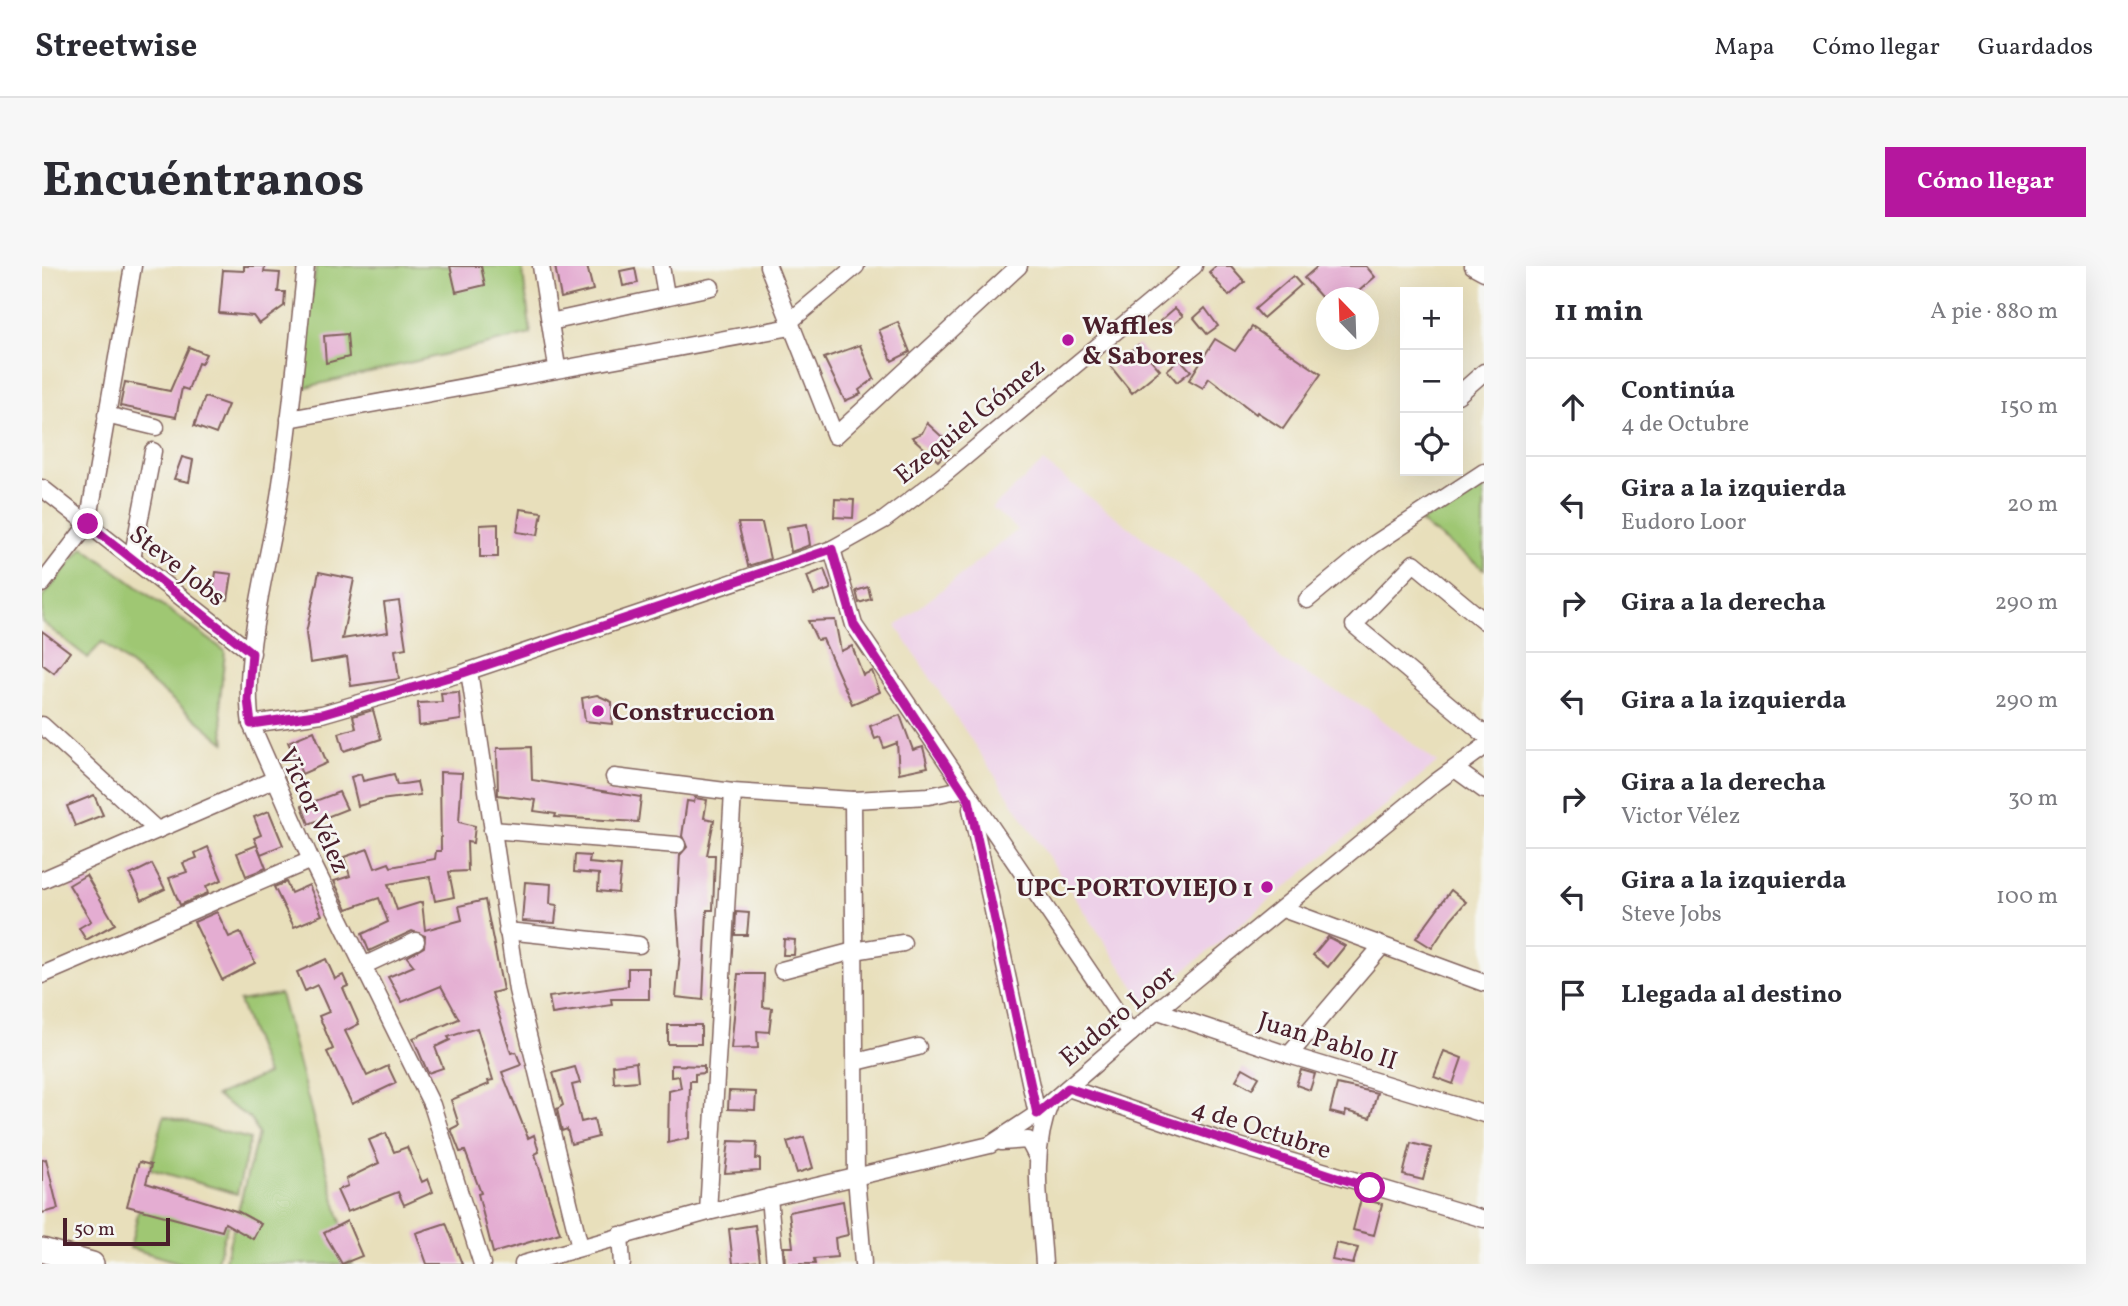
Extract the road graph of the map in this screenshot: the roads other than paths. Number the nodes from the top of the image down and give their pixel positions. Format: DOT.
graph roads {
  1 [pos="133,266"];
  2 [pos="306,266"];
  3 [pos="541,266"];
  4 [pos="661,266"];
  5 [pos="768,266"];
  6 [pos="856,266"];
  7 [pos="1019,266"];
  8 [pos="1194,266"];
  9 [pos="1473,266"];
  10 [pos="1484,272"];
  11 [pos="711,287"];
  12 [pos="666,295"];
  13 [pos="550,322"];
  14 [pos="790,324"];
  15 [pos="558,367"];
  16 [pos="1484,372"];
  17 [pos="1463,391"];
  18 [pos="106,415"];
  19 [pos="289,419"];
  20 [pos="156,427"];
  21 [pos="153,451"];
  22 [pos="1484,472"];
  23 [pos="42,488"];
  24 [pos="88,524"];
  25 [pos="832,549"];
  26 [pos="132,559"];
  27 [pos="42,584"];
  28 [pos="1307,600"];
  29 [pos="1484,621"];
  30 [pos="252,653"];
  31 [pos="469,671"];
  32 [pos="251,724"];
  33 [pos="42,725"];
  34 [pos="1484,734"];
  35 [pos="1484,747"];
  36 [pos="1455,769"];
  37 [pos="614,778"];
  38 [pos="274,780"];
  39 [pos="1484,790"];
  40 [pos="733,792"];
  41 [pos="966,794"];
  42 [pos="853,803"];
  43 [pos="157,830"];
  44 [pos="492,830"];
  45 [pos="677,845"];
  46 [pos="311,860"];
  47 [pos="42,880"];
  48 [pos="1283,909"];
  49 [pos="507,931"];
  50 [pos="416,941"];
  51 [pos="903,943"];
  52 [pos="639,945"];
  53 [pos="1381,947"];
  54 [pos="854,951"];
  55 [pos="363,966"];
  56 [pos="782,970"];
  57 [pos="42,975"];
  58 [pos="1484,983"];
  59 [pos="1158,1011"];
  60 [pos="1130,1033"];
  61 [pos="918,1046"];
  62 [pos="1289,1055"];
  63 [pos="856,1062"];
  64 [pos="1068,1088"];
  65 [pos="1051,1102"];
  66 [pos="1037,1114"];
  67 [pos="1484,1114"];
  68 [pos="990,1144"];
  69 [pos="1038,1159"];
  70 [pos="856,1175"];
  71 [pos="769,1197"];
  72 [pos="708,1212"];
  73 [pos="1484,1219"];
  74 [pos="620,1235"];
  75 [pos="579,1247"];
  76 [pos="42,1250"];
  77 [pos="92,1264"];
  78 [pos="482,1264"];
  79 [pos="523,1264"];
  80 [pos="622,1264"];
  81 [pos="775,1264"];
  82 [pos="863,1264"];
  83 [pos="1044,1264"];
  1 -- 18 [label="street"];
  2 -- 19 [label="street, Victor Vélez"];
  3 -- 13 [label="street"];
  4 -- 12 [label="street"];
  5 -- 14 [label="street"];
  6 -- 14 [label="street"];
  7 -- 14 [label="street"];
  8 -- 25 [label="street, Ezequiel Gómez"];
  9 -- 10 [label="street"];
  11 -- 12 [label="street"];
  12 -- 13 [label="street"];
  13 -- 15 [label="street"];
  14 -- 15 [label="street"];
  15 -- 19 [label="street"];
  16 -- 17 [label="street"];
  18 -- 20 [label="street"];
  18 -- 24 [label="street"];
  19 -- 30 [label="street, Victor Vélez"];
  21 -- 26 [label="street"];
  22 -- 28 [label="street"];
  23 -- 24 [label="street, Steve Jobs"];
  24 -- 26 [label="street, Steve Jobs"];
  24 -- 27 [label="street"];
  25 -- 31 [label="street, Ezequiel Gómez"];
  25 -- 41 [label="street"];
  26 -- 30 [label="street, Steve Jobs"];
  29 -- 34 [label="street"];
  30 -- 32 [label="street, Victor Vélez"];
  31 -- 32 [label="street, Ezequiel Gómez"];
  31 -- 44 [label="street"];
  32 -- 38 [label="street, Victor Vélez"];
  33 -- 43 [label="street"];
  35 -- 36 [label="street, Eudoro Loor"];
  36 -- 39 [label="street"];
  36 -- 48 [label="street, Eudoro Loor"];
  37 -- 40 [label="street"];
  38 -- 43 [label="street"];
  38 -- 46 [label="street, Victor Vélez"];
  40 -- 42 [label="street"];
  40 -- 72 [label="street"];
  41 -- 42 [label="street"];
  41 -- 60 [label="street"];
  41 -- 66 [label="street"];
  42 -- 54 [label="street"];
  43 -- 47 [label="street"];
  44 -- 45 [label="street"];
  44 -- 49 [label="street"];
  46 -- 55 [label="street, Victor Vélez"];
  46 -- 57 [label="street"];
  48 -- 53 [label="street"];
  48 -- 59 [label="street, Eudoro Loor"];
  49 -- 52 [label="street"];
  49 -- 75 [label="street"];
  50 -- 55 [label="street"];
  51 -- 54 [label="street"];
  53 -- 58 [label="street"];
  53 -- 62 [label="street"];
  54 -- 56 [label="street"];
  54 -- 63 [label="street"];
  55 -- 78 [label="street, Victor Vélez"];
  59 -- 60 [label="street, Eudoro Loor"];
  59 -- 62 [label="street, Juan Pablo II"];
  60 -- 64 [label="street, Eudoro Loor"];
  61 -- 63 [label="street"];
  62 -- 67 [label="street, Juan Pablo II"];
  63 -- 70 [label="street"];
  64 -- 65 [label="street, Eudoro Loor"];
  64 -- 73 [label="street, 4 de Octubre"];
  65 -- 66 [label="street, Eudoro Loor"];
  65 -- 69 [label="street"];
  66 -- 68 [label="street, Eudoro Loor"];
  68 -- 69 [label="street"];
  68 -- 70 [label="street, Eudoro Loor"];
  69 -- 83 [label="street"];
  70 -- 71 [label="street, Eudoro Loor"];
  70 -- 82 [label="street"];
  71 -- 72 [label="street, Eudoro Loor"];
  71 -- 81 [label="street"];
  72 -- 74 [label="street, Eudoro Loor"];
  74 -- 75 [label="street, Eudoro Loor"];
  74 -- 80 [label="street"];
  75 -- 79 [label="street, Eudoro Loor"];
  76 -- 77 [label="main road"];
}
